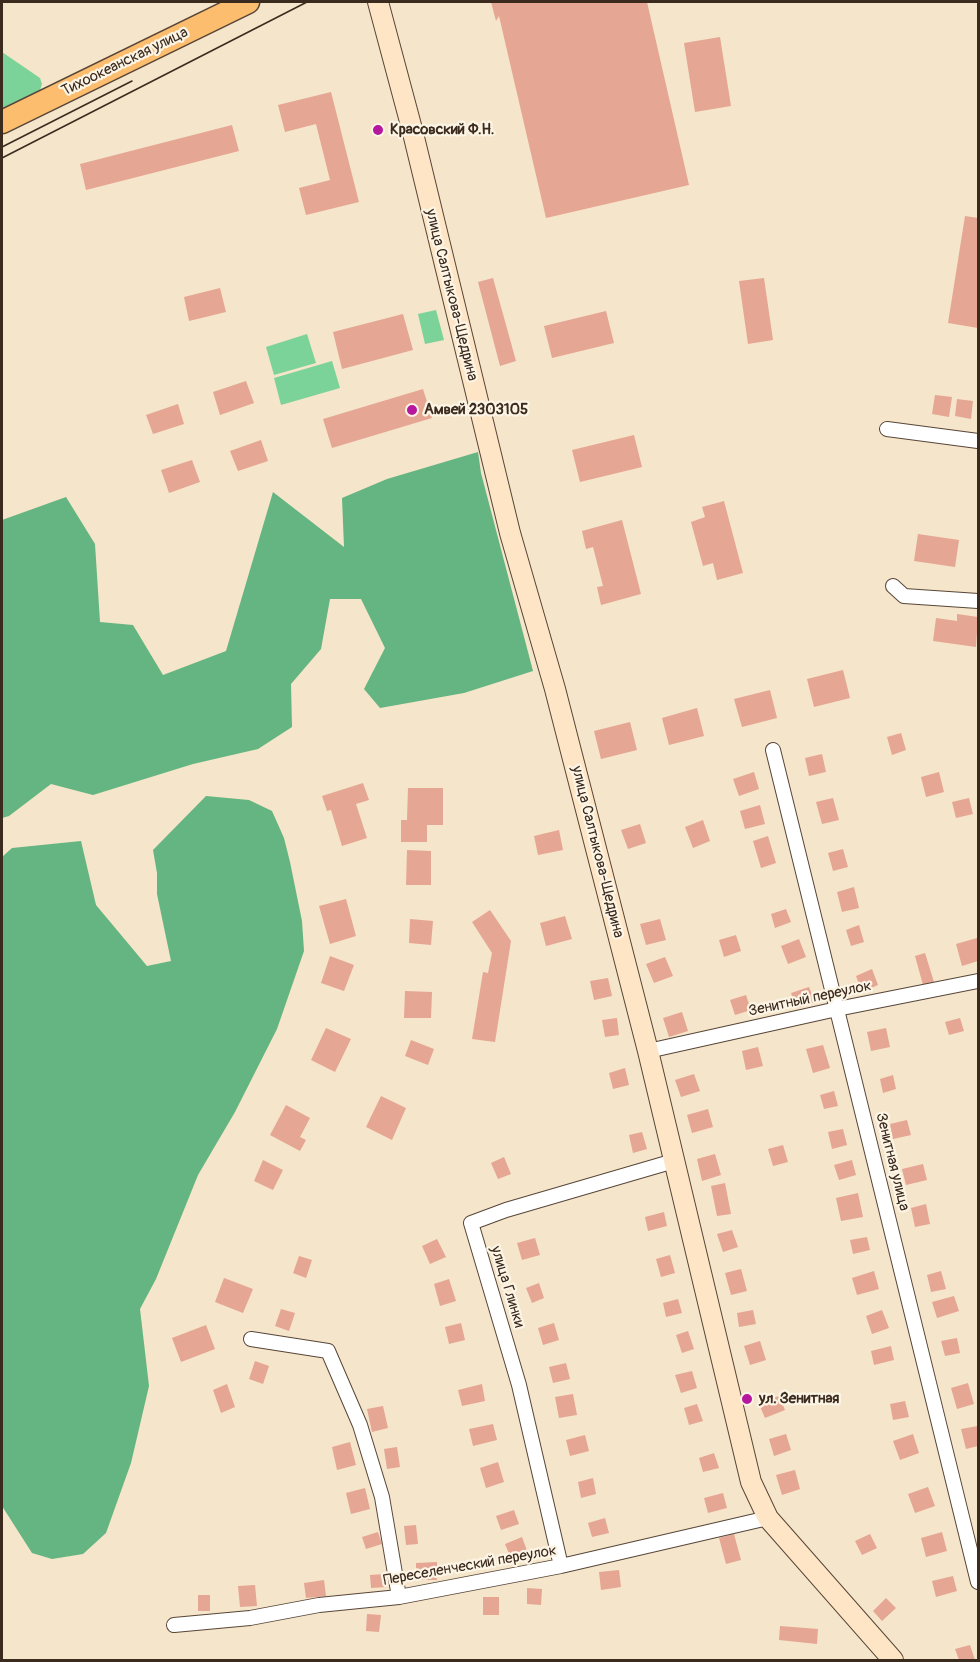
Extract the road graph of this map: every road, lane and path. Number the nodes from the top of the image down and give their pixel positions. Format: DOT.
graph roads {
  1 [pos="248,2"];
  2 [pos="378,2"];
  3 [pos="2,122"];
  4 [pos="887,429"];
  5 [pos="978,441"];
  6 [pos="893,586"];
  7 [pos="978,601"];
  8 [pos="773,750"];
  9 [pos="978,981"];
  10 [pos="837,1009"];
  11 [pos="648,1051"];
  12 [pos="674,1161"];
  13 [pos="251,1339"];
  14 [pos="768,1518"];
  15 [pos="561,1566"];
  16 [pos="978,1582"];
  17 [pos="399,1597"];
  18 [pos="174,1625"];
  19 [pos="893,1660"];
  1 -- 3 [label="main road, Тихоокеанская улица"];
  2 -- 11 [label="street, улица Салтыкова-Щедрина"];
  4 -- 5 [label="street"];
  6 -- 7 [label="street"];
  8 -- 10 [label="street, Зенитная улица"];
  9 -- 10 [label="street, Зенитный переулок"];
  10 -- 11 [label="street, Зенитный переулок"];
  10 -- 16 [label="street, Зенитная улица"];
  11 -- 12 [label="street, улица Салтыкова-Щедрина"];
  12 -- 14 [label="street, улица Салтыкова-Щедрина"];
  12 -- 15 [label="street, улица Глинки"];
  13 -- 17 [label="street"];
  14 -- 15 [label="street, Переселенческий переулок"];
  14 -- 19 [label="street, улица Салтыкова-Щедрина"];
  15 -- 17 [label="street, Переселенческий переулок"];
  17 -- 18 [label="street, Переселенческий переулок"];
}
